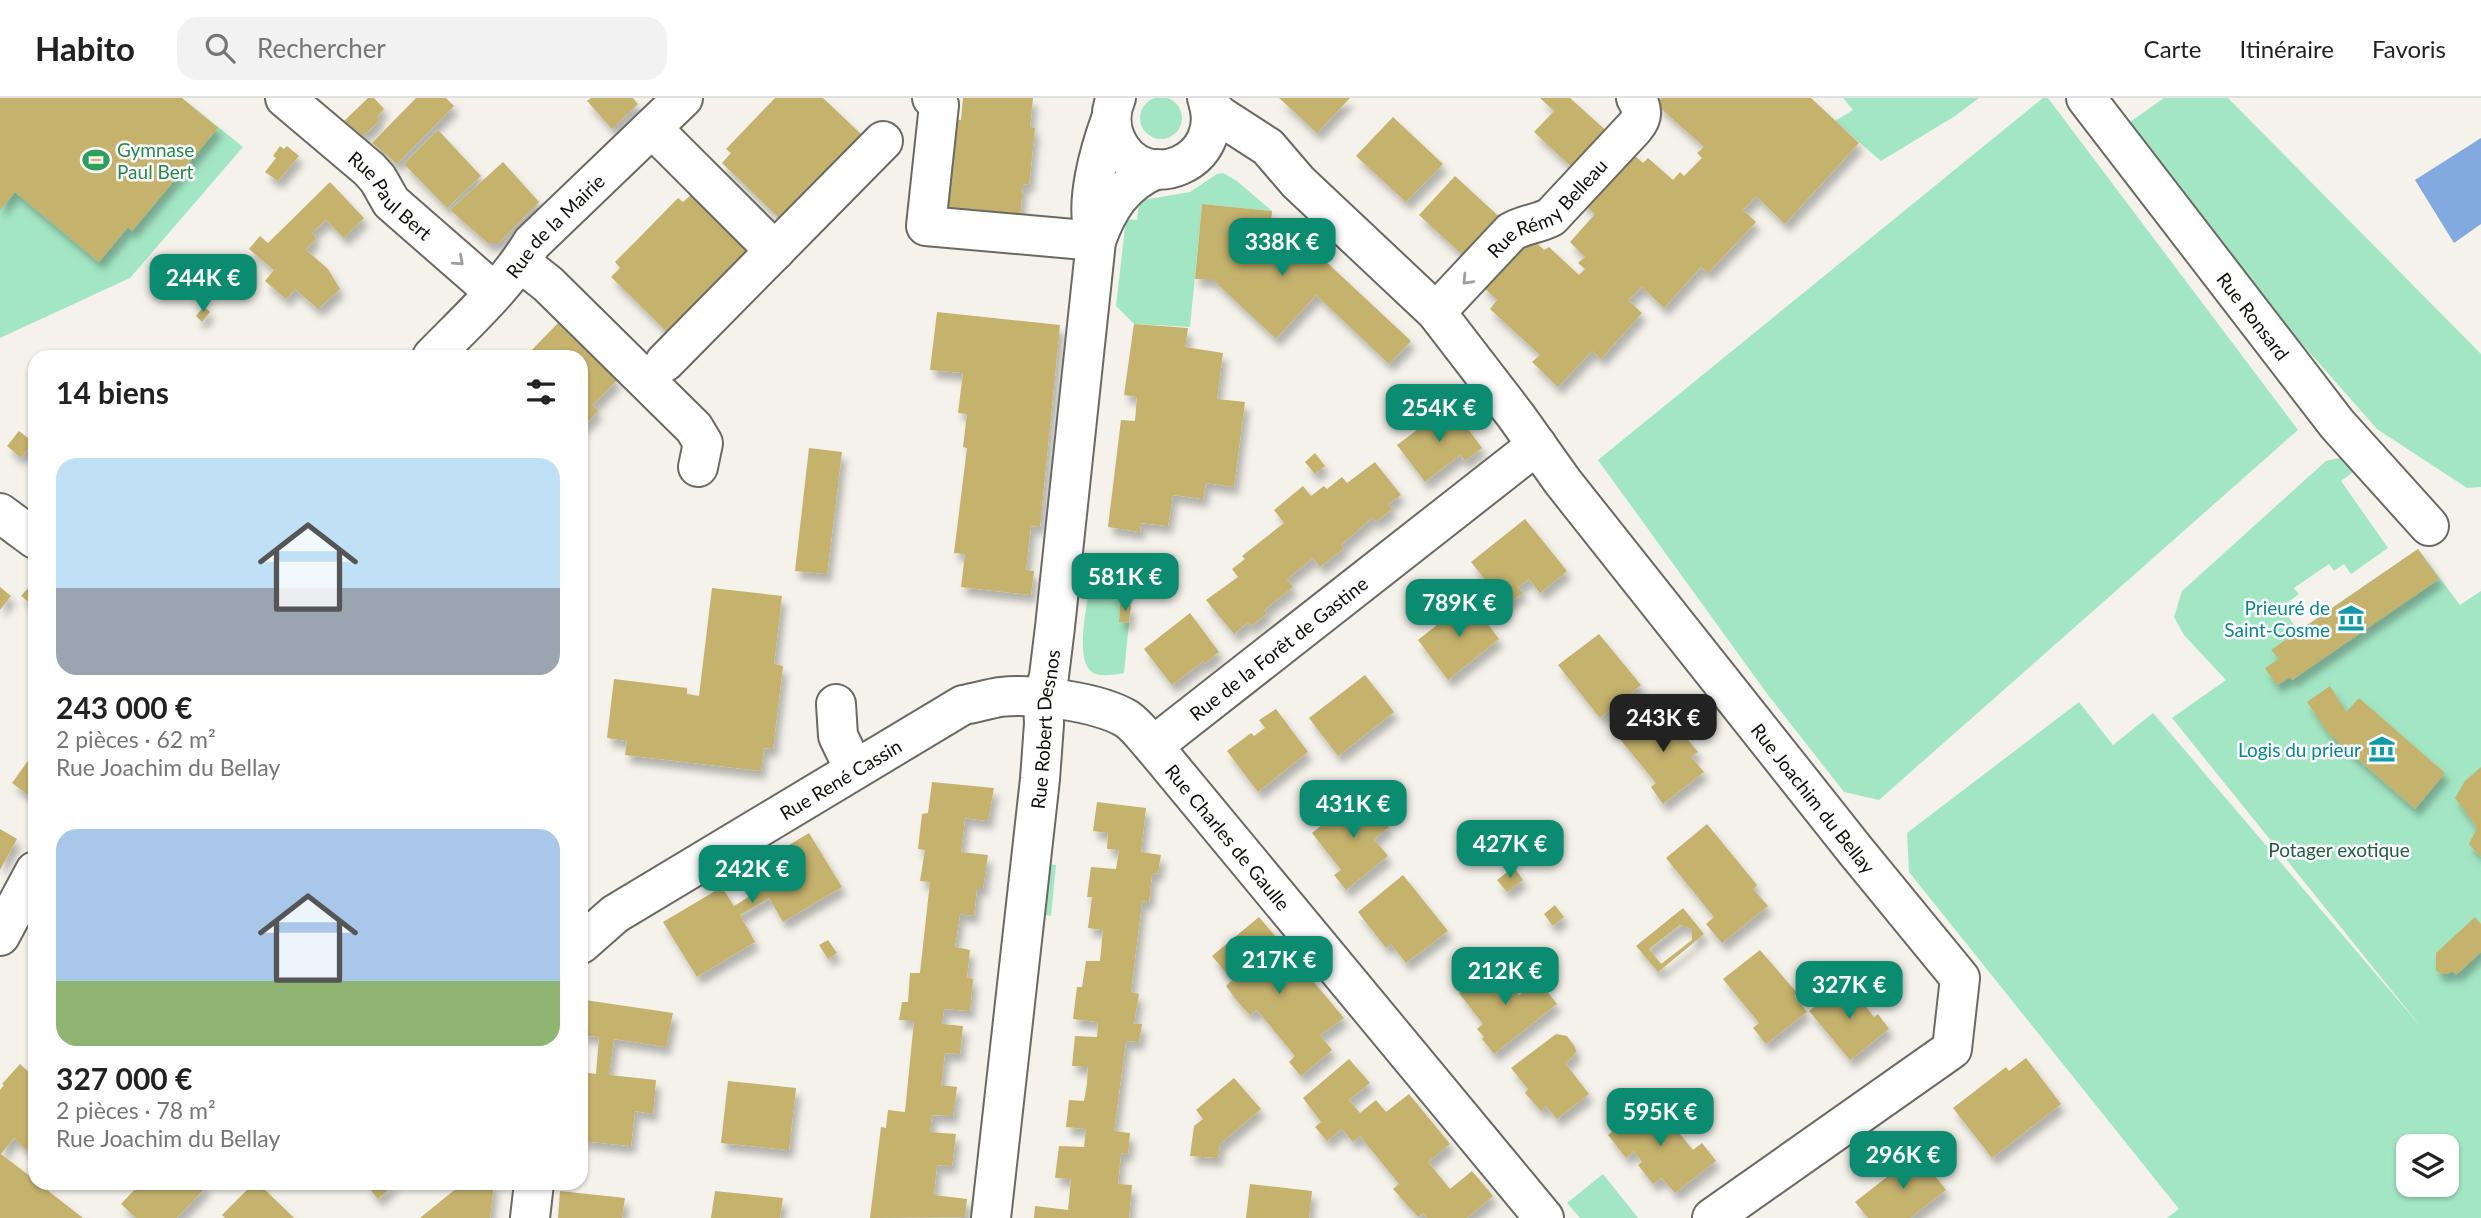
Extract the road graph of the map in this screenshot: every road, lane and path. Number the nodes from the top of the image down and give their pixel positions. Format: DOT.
graph roads {
  1 [pos="285,98"];
  2 [pos="683,98"];
  3 [pos="932,98"];
  4 [pos="1636,98"];
  5 [pos="2086,98"];
  6 [pos="1208,101"];
  7 [pos="1114,108"];
  8 [pos="652,128"];
  9 [pos="883,141"];
  10 [pos="1197,155"];
  11 [pos="1157,169"];
  12 [pos="1298,182"];
  13 [pos="1097,241"];
  14 [pos="775,251"];
  15 [pos="520,262"];
  16 [pos="494,292"];
  17 [pos="1436,312"];
  18 [pos="439,350"];
  19 [pos="665,362"];
  20 [pos="1537,445"];
  21 [pos="698,467"];
  22 [pos="0,513"];
  23 [pos="2429,526"];
  24 [pos="28,534"];
  25 [pos="1043,699"];
  26 [pos="836,704"];
  27 [pos="1153,746"];
  28 [pos="854,769"];
  29 [pos="28,884"];
  30 [pos="0,936"];
  31 [pos="588,938"];
  32 [pos="533,1190"];
  33 [pos="530,1218"];
  34 [pos="991,1218"];
  35 [pos="1544,1218"];
  36 [pos="1712,1218"];
  1 -- 16 [label="street, Rue Paul Bert, one-way"];
  2 -- 8 [label="street, Rue de la Mairie"];
  3 -- 13 [label="street"];
  4 -- 17 [label="street, Rue Rémy Belleau, one-way"];
  5 -- 23 [label="street, Rue Ronsard"];
  6 -- 10 [label="street"];
  6 -- 12 [label="street, Rue Joachim du Bellay"];
  7 -- 11 [label="street"];
  7 -- 13 [label="street, Rue Robert Desnos"];
  8 -- 14 [label="street"];
  8 -- 15 [label="street, Rue de la Mairie"];
  9 -- 14 [label="street"];
  10 -- 11 [label="street, Rue Robert Desnos"];
  10 -- 12 [label="street, Rue Joachim du Bellay"];
  11 -- 13 [label="street, Rue Robert Desnos"];
  12 -- 17 [label="street, Rue Joachim du Bellay"];
  13 -- 25 [label="street, Rue Robert Desnos"];
  14 -- 19 [label="street"];
  15 -- 16 [label="street, Rue de la Mairie"];
  15 -- 21 [label="street"];
  16 -- 18 [label="street, Rue de la Mairie"];
  17 -- 20 [label="street, Rue Joachim du Bellay"];
  20 -- 27 [label="street, Rue de la Forêt de Gastine"];
  20 -- 36 [label="street, Rue Joachim du Bellay"];
  22 -- 24 [label="street"];
  25 -- 27 [label="street, Rue Charles de Gaulle"];
  25 -- 28 [label="street, Rue René Cassin"];
  25 -- 34 [label="street, Rue Robert Desnos"];
  26 -- 28 [label="street"];
  27 -- 35 [label="street, Rue Charles de Gaulle"];
  28 -- 31 [label="street, Rue René Cassin"];
  29 -- 30 [label="street"];
  32 -- 33 [label="street"];
}
